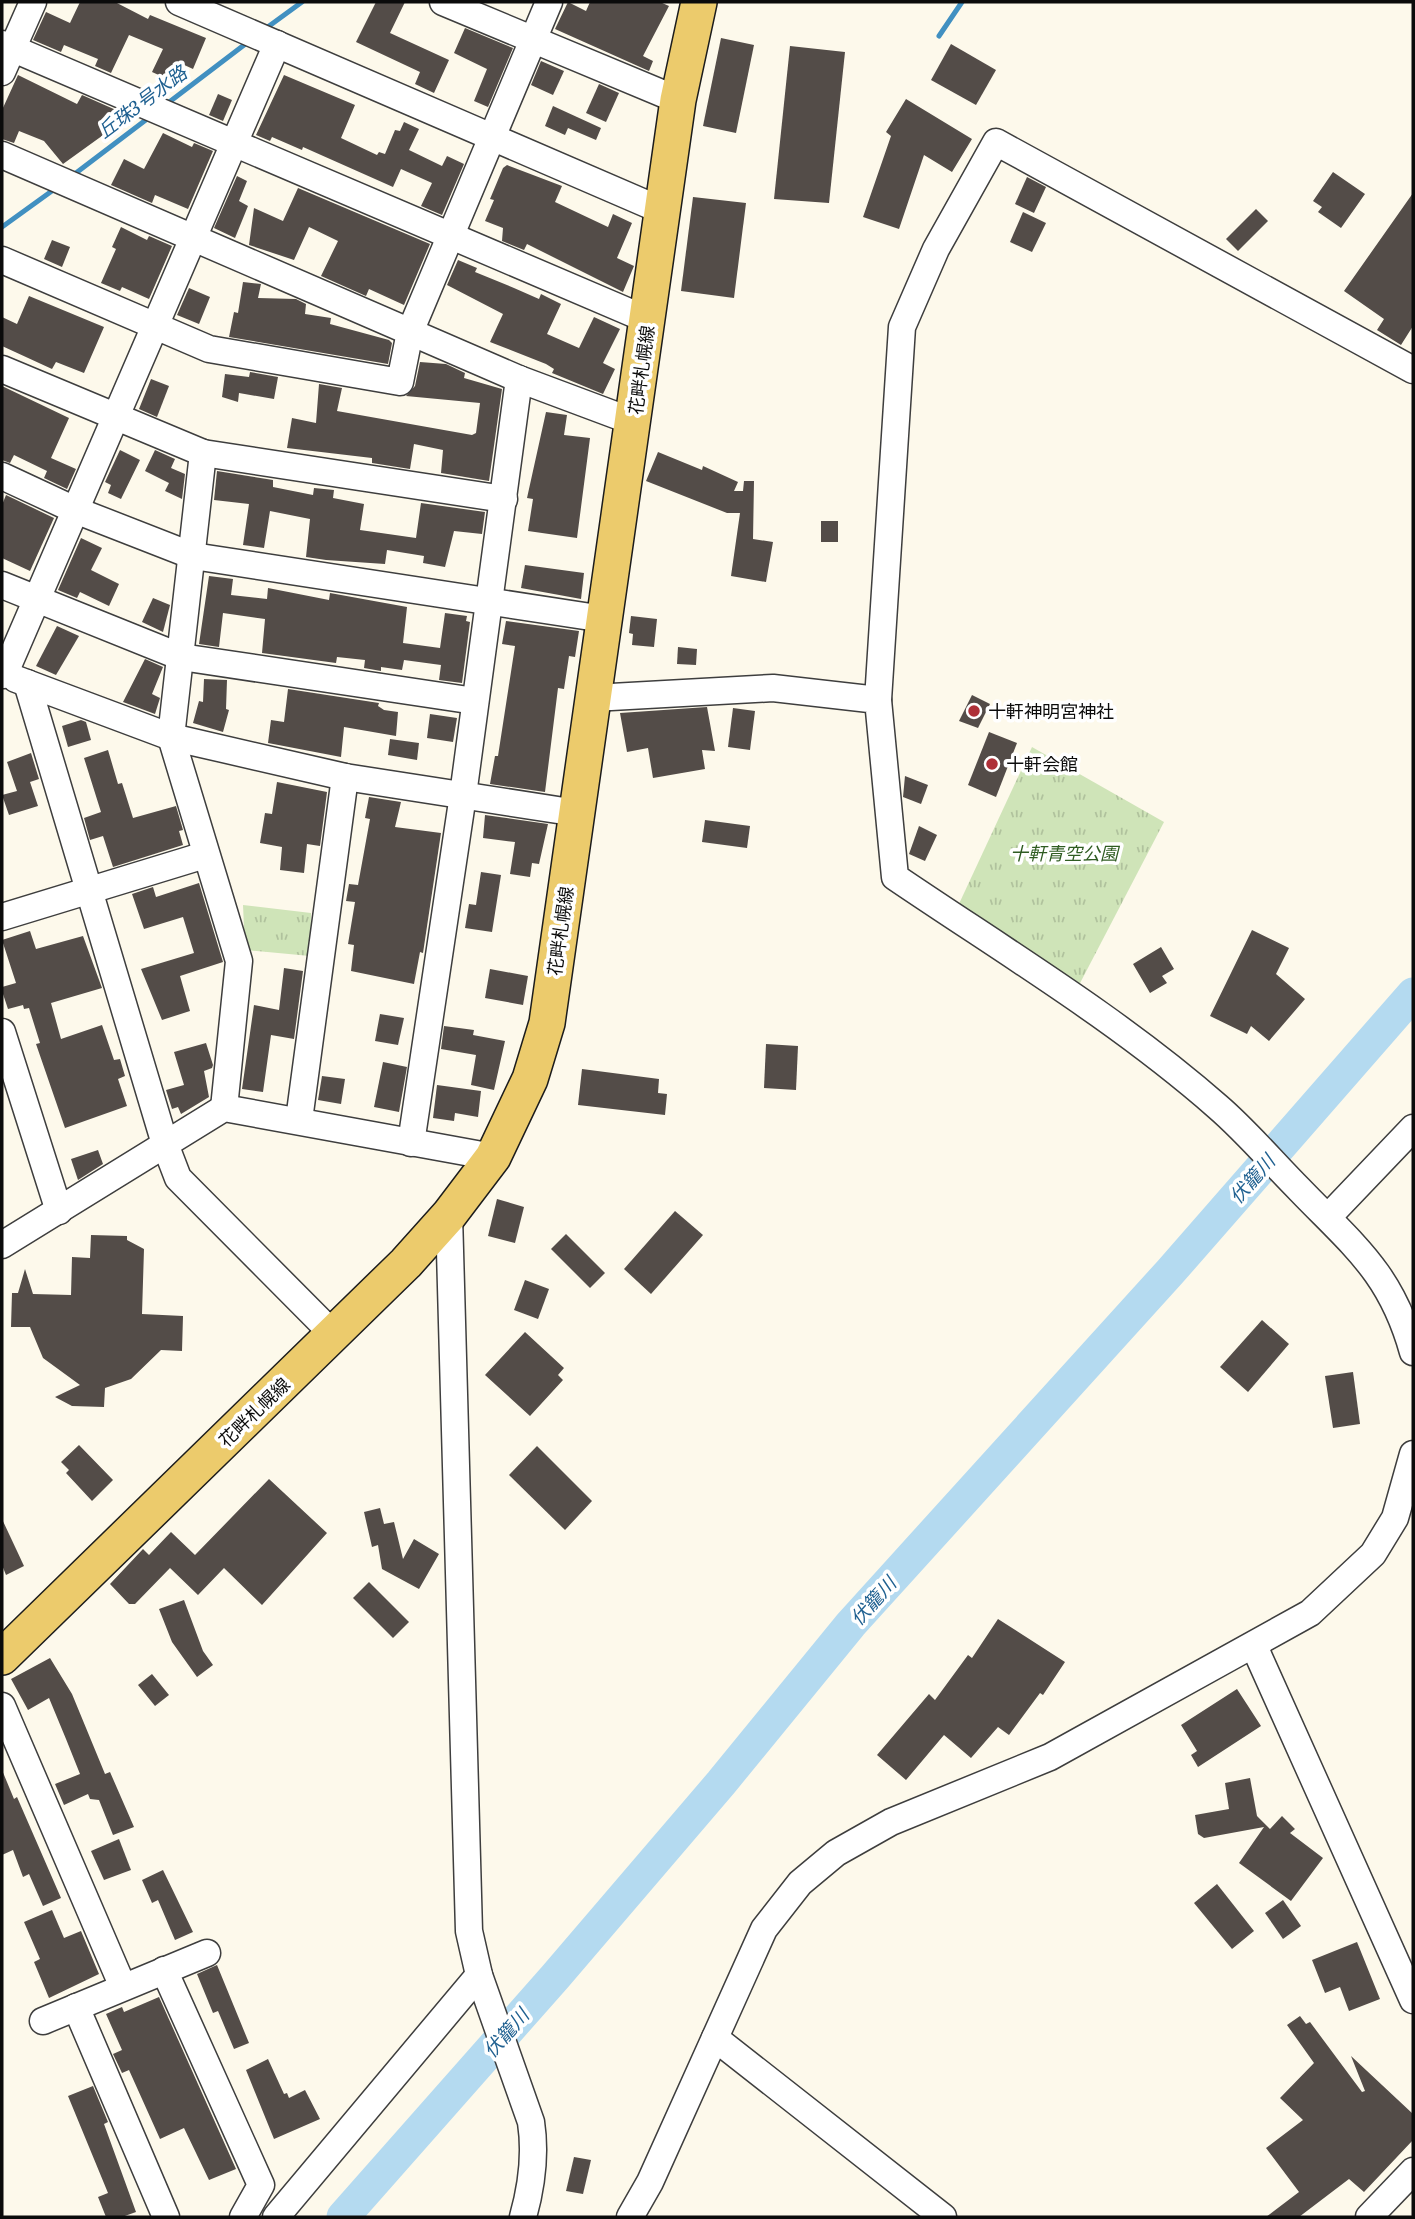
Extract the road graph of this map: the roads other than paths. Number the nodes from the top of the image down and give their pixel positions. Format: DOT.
graph roads {
  1 [pos="33,2"];
  2 [pos="179,2"];
  3 [pos="443,2"];
  4 [pos="549,2"];
  5 [pos="692,4"];
  6 [pos="264,38"];
  7 [pos="532,40"];
  8 [pos="5,55"];
  9 [pos="678,100"];
  10 [pos="491,136"];
  11 [pos="232,144"];
  12 [pos="2,155"];
  13 [pos="663,211"];
  14 [pos="191,237"];
  15 [pos="450,237"];
  16 [pos="2,260"];
  17 [pos="648,320"];
  18 [pos="154,326"];
  19 [pos="410,332"];
  20 [pos="2,369"];
  21 [pos="1413,370"];
  22 [pos="519,379"];
  23 [pos="115,418"];
  24 [pos="634,422"];
  25 [pos="203,453"];
  26 [pos="2,476"];
  27 [pos="504,499"];
  28 [pos="75,510"];
  29 [pos="192,556"];
  30 [pos="2,585"];
  31 [pos="36,599"];
  32 [pos="489,599"];
  33 [pos="604,619"];
  34 [pos="181,657"];
  35 [pos="11,677"];
  36 [pos="593,698"];
  37 [pos="878,699"];
  38 [pos="475,701"];
  39 [pos="171,737"];
  40 [pos="345,777"];
  41 [pos="463,795"];
  42 [pos="577,813"];
  43 [pos="205,855"];
  44 [pos="90,890"];
  45 [pos="2,917"];
  46 [pos="2,1032"];
  47 [pos="225,1108"];
  48 [pos="299,1120"];
  49 [pos="1413,1128"];
  50 [pos="411,1143"];
  51 [pos="165,1144"];
  52 [pos="493,1157"];
  53 [pos="1319,1208"];
  54 [pos="59,1211"];
  55 [pos="449,1215"];
  56 [pos="2,1245"];
  57 [pos="333,1334"];
  58 [pos="1413,1352"];
  59 [pos="1413,1454"];
  60 [pos="1254,1646"];
  61 [pos="2,1657"];
  62 [pos="2,1706"];
  63 [pos="207,1952"];
  64 [pos="164,1970"];
  65 [pos="482,1981"];
  66 [pos="123,1987"];
  67 [pos="1413,2000"];
  68 [pos="76,2007"];
  69 [pos="43,2021"];
  70 [pos="715,2038"];
  71 [pos="1413,2171"];
  72 [pos="166,2217"];
  73 [pos="243,2217"];
  74 [pos="276,2217"];
  75 [pos="523,2217"];
  76 [pos="630,2217"];
  77 [pos="943,2217"];
  78 [pos="1369,2217"];
  1 -- 8 [label="street"];
  2 -- 6 [label="street"];
  3 -- 7 [label="street"];
  4 -- 7 [label="street"];
  5 -- 9 [label="main road, 花畔札幌線"];
  6 -- 10 [label="street"];
  6 -- 11 [label="street"];
  7 -- 9 [label="street"];
  7 -- 10 [label="street"];
  8 -- 11 [label="street"];
  9 -- 13 [label="main road, 花畔札幌線"];
  10 -- 13 [label="street"];
  10 -- 15 [label="street"];
  11 -- 14 [label="street"];
  11 -- 15 [label="street"];
  12 -- 14 [label="street"];
  13 -- 17 [label="main road, 花畔札幌線"];
  14 -- 18 [label="street"];
  14 -- 19 [label="street"];
  15 -- 17 [label="street"];
  15 -- 19 [label="street"];
  16 -- 18 [label="street"];
  17 -- 24 [label="main road, 花畔札幌線"];
  18 -- 19 [label="street"];
  18 -- 23 [label="street"];
  19 -- 22 [label="street"];
  20 -- 23 [label="street"];
  21 -- 37 [label="street"];
  22 -- 24 [label="street"];
  22 -- 27 [label="street"];
  23 -- 25 [label="street"];
  23 -- 28 [label="street"];
  24 -- 33 [label="main road, 花畔札幌線"];
  25 -- 27 [label="street"];
  25 -- 29 [label="street"];
  26 -- 28 [label="street"];
  27 -- 32 [label="street"];
  28 -- 29 [label="street"];
  28 -- 31 [label="street"];
  29 -- 32 [label="street"];
  29 -- 34 [label="street"];
  30 -- 31 [label="street"];
  31 -- 34 [label="street"];
  31 -- 35 [label="street"];
  32 -- 33 [label="street"];
  32 -- 38 [label="street"];
  33 -- 36 [label="main road, 花畔札幌線"];
  34 -- 38 [label="street"];
  34 -- 39 [label="street"];
  35 -- 39 [label="street"];
  35 -- 44 [label="street"];
  36 -- 37 [label="street"];
  36 -- 42 [label="main road, 花畔札幌線"];
  37 -- 53 [label="street"];
  38 -- 41 [label="street"];
  39 -- 40 [label="street"];
  39 -- 43 [label="street"];
  40 -- 41 [label="street"];
  40 -- 48 [label="street"];
  41 -- 42 [label="street"];
  41 -- 50 [label="street"];
  42 -- 52 [label="main road, 花畔札幌線"];
  43 -- 44 [label="street"];
  43 -- 47 [label="street"];
  44 -- 45 [label="street"];
  44 -- 51 [label="street"];
  46 -- 54 [label="street"];
  47 -- 48 [label="street"];
  47 -- 51 [label="street"];
  48 -- 50 [label="street"];
  49 -- 53 [label="street"];
  50 -- 52 [label="street"];
  51 -- 54 [label="street"];
  51 -- 57 [label="street"];
  52 -- 55 [label="main road, 花畔札幌線"];
  53 -- 58 [label="street"];
  54 -- 56 [label="street"];
  55 -- 57 [label="main road, 花畔札幌線"];
  55 -- 65 [label="street"];
  57 -- 61 [label="main road, 花畔札幌線"];
  59 -- 60 [label="street"];
  60 -- 67 [label="street"];
  60 -- 70 [label="street"];
  62 -- 66 [label="street"];
  63 -- 64 [label="street"];
  64 -- 66 [label="street"];
  64 -- 73 [label="street"];
  65 -- 74 [label="street"];
  65 -- 75 [label="street"];
  66 -- 68 [label="street"];
  68 -- 69 [label="street"];
  68 -- 72 [label="street"];
  70 -- 76 [label="street"];
  70 -- 77 [label="street"];
  71 -- 78 [label="street"];
}
